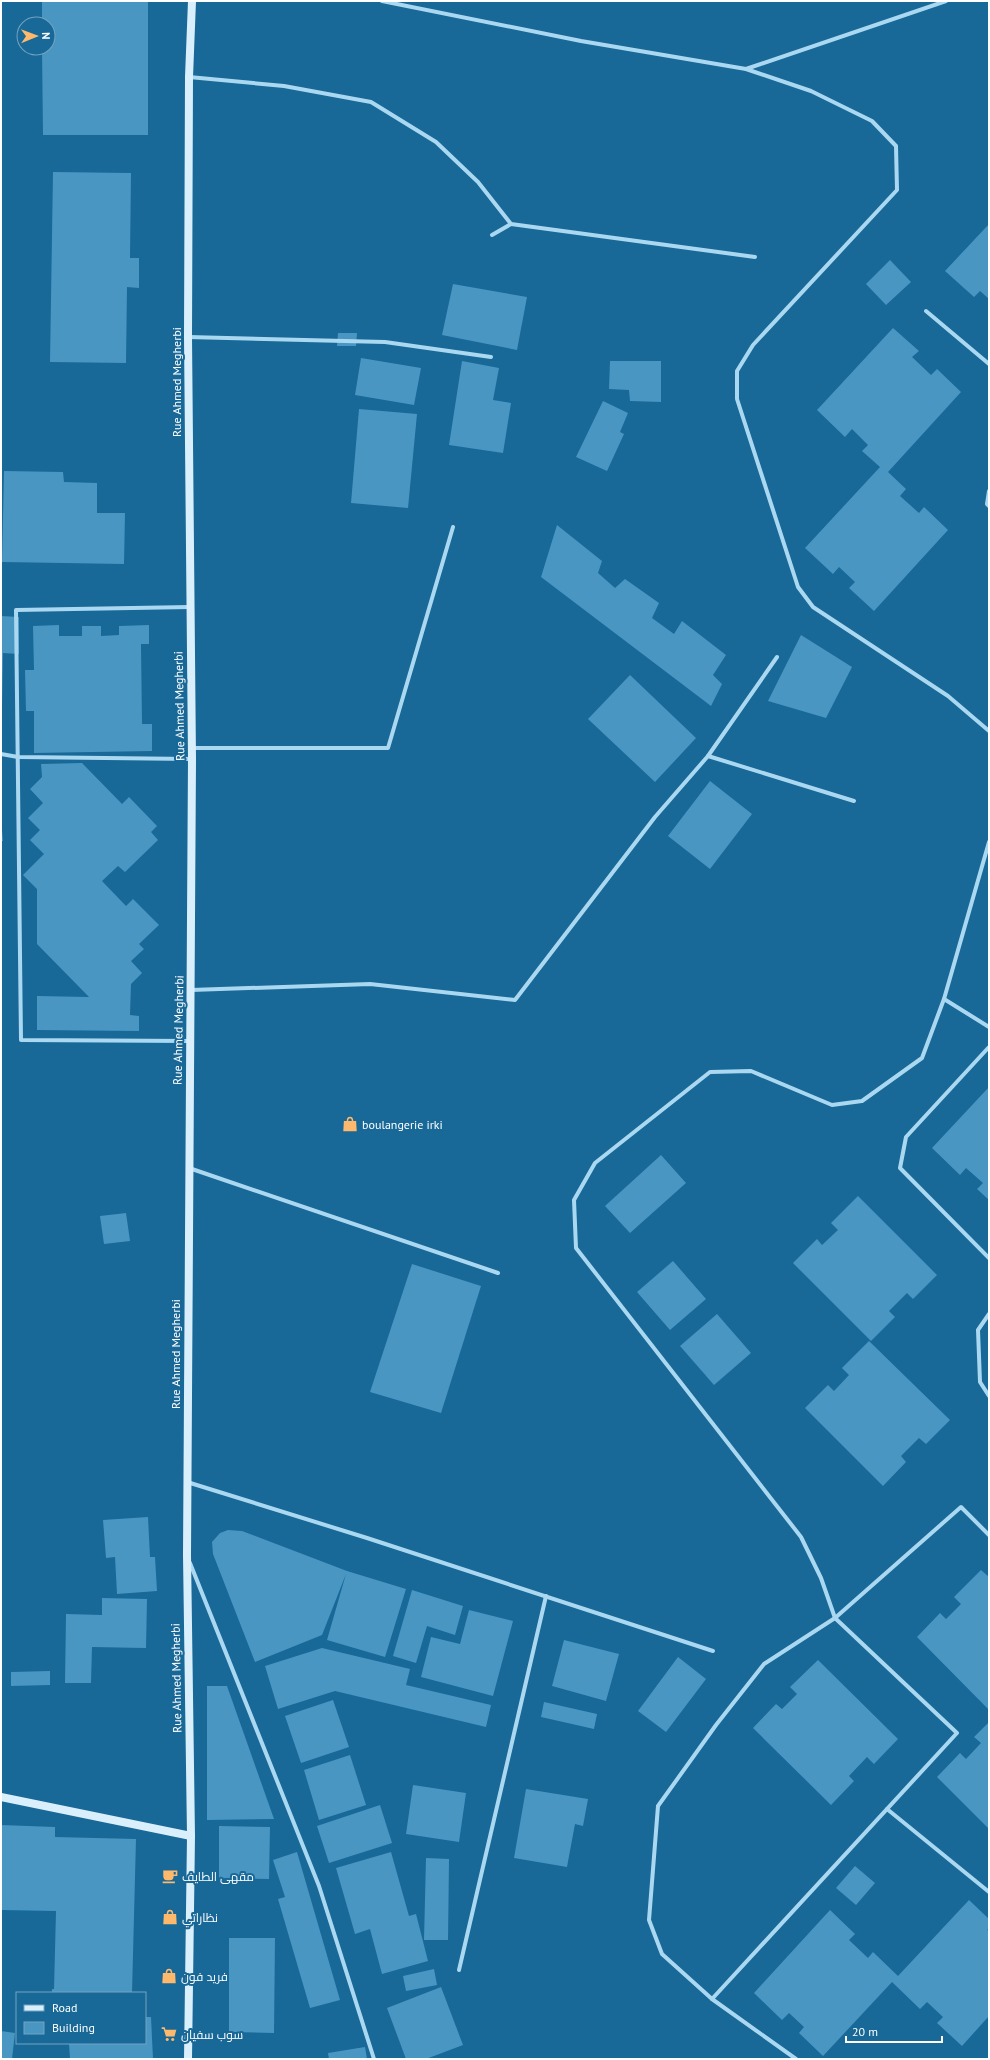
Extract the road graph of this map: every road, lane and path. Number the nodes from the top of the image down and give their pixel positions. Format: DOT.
graph roads {
  1 [pos="192,1"];
  2 [pos="382,1"];
  3 [pos="946,1"];
  4 [pos="746,69"];
  5 [pos="190,77"];
  6 [pos="511,224"];
  7 [pos="492,235"];
  8 [pos="755,257"];
  9 [pos="926,311"];
  10 [pos="188,336"];
  11 [pos="491,357"];
  12 [pos="989,364"];
  13 [pos="989,492"];
  14 [pos="989,506"];
  15 [pos="453,526"];
  16 [pos="190,607"];
  17 [pos="777,657"];
  18 [pos="989,731"];
  19 [pos="192,748"];
  20 [pos="1,754"];
  21 [pos="708,756"];
  22 [pos="18,757"];
  23 [pos="192,759"];
  24 [pos="854,801"];
  25 [pos="989,842"];
  26 [pos="190,990"];
  27 [pos="944,999"];
  28 [pos="989,1027"];
  29 [pos="190,1041"];
  30 [pos="989,1047"];
  31 [pos="188,1168"];
  32 [pos="989,1258"];
  33 [pos="498,1273"];
  34 [pos="989,1314"];
  35 [pos="989,1396"];
  36 [pos="187,1482"];
  37 [pos="989,1535"];
  38 [pos="186,1555"];
  39 [pos="546,1596"];
  40 [pos="836,1618"];
  41 [pos="713,1651"];
  42 [pos="1,1797"];
  43 [pos="887,1809"];
  44 [pos="191,1836"];
  45 [pos="989,1892"];
  46 [pos="459,1970"];
  47 [pos="712,1999"];
  48 [pos="188,2059"];
  49 [pos="374,2059"];
  50 [pos="796,2059"];
  1 -- 5 [label="main road, Rue Ahmed Megherbi"];
  2 -- 4 [label="street"];
  3 -- 4 [label="street"];
  4 -- 18 [label="street"];
  5 -- 6 [label="street"];
  5 -- 10 [label="main road, Rue Ahmed Megherbi"];
  6 -- 7 [label="street"];
  6 -- 8 [label="street"];
  9 -- 12 [label="street"];
  10 -- 11 [label="street"];
  10 -- 16 [label="main road, Rue Ahmed Megherbi"];
  13 -- 14 [label="street"];
  15 -- 19 [label="street"];
  16 -- 19 [label="main road, Rue Ahmed Megherbi"];
  16 -- 22 [label="street"];
  17 -- 21 [label="street"];
  19 -- 23 [label="main road, Rue Ahmed Megherbi"];
  20 -- 22 [label="street"];
  21 -- 24 [label="street"];
  21 -- 26 [label="street"];
  22 -- 23 [label="street"];
  22 -- 29 [label="street"];
  23 -- 26 [label="main road, Rue Ahmed Megherbi"];
  25 -- 27 [label="street"];
  26 -- 29 [label="main road, Rue Ahmed Megherbi"];
  27 -- 28 [label="street"];
  27 -- 40 [label="street"];
  29 -- 31 [label="main road, Rue Ahmed Megherbi"];
  30 -- 32 [label="street"];
  31 -- 33 [label="street"];
  31 -- 36 [label="main road, Rue Ahmed Megherbi"];
  34 -- 35 [label="street"];
  36 -- 38 [label="main road, Rue Ahmed Megherbi"];
  36 -- 39 [label="street"];
  37 -- 40 [label="street"];
  38 -- 44 [label="main road, Rue Ahmed Megherbi"];
  38 -- 49 [label="street"];
  39 -- 41 [label="street"];
  39 -- 46 [label="street"];
  40 -- 43 [label="street"];
  40 -- 47 [label="street"];
  42 -- 44 [label="main road"];
  43 -- 45 [label="street"];
  43 -- 47 [label="street"];
  44 -- 48 [label="main road, Rue Ahmed Megherbi"];
  47 -- 50 [label="street"];
}
